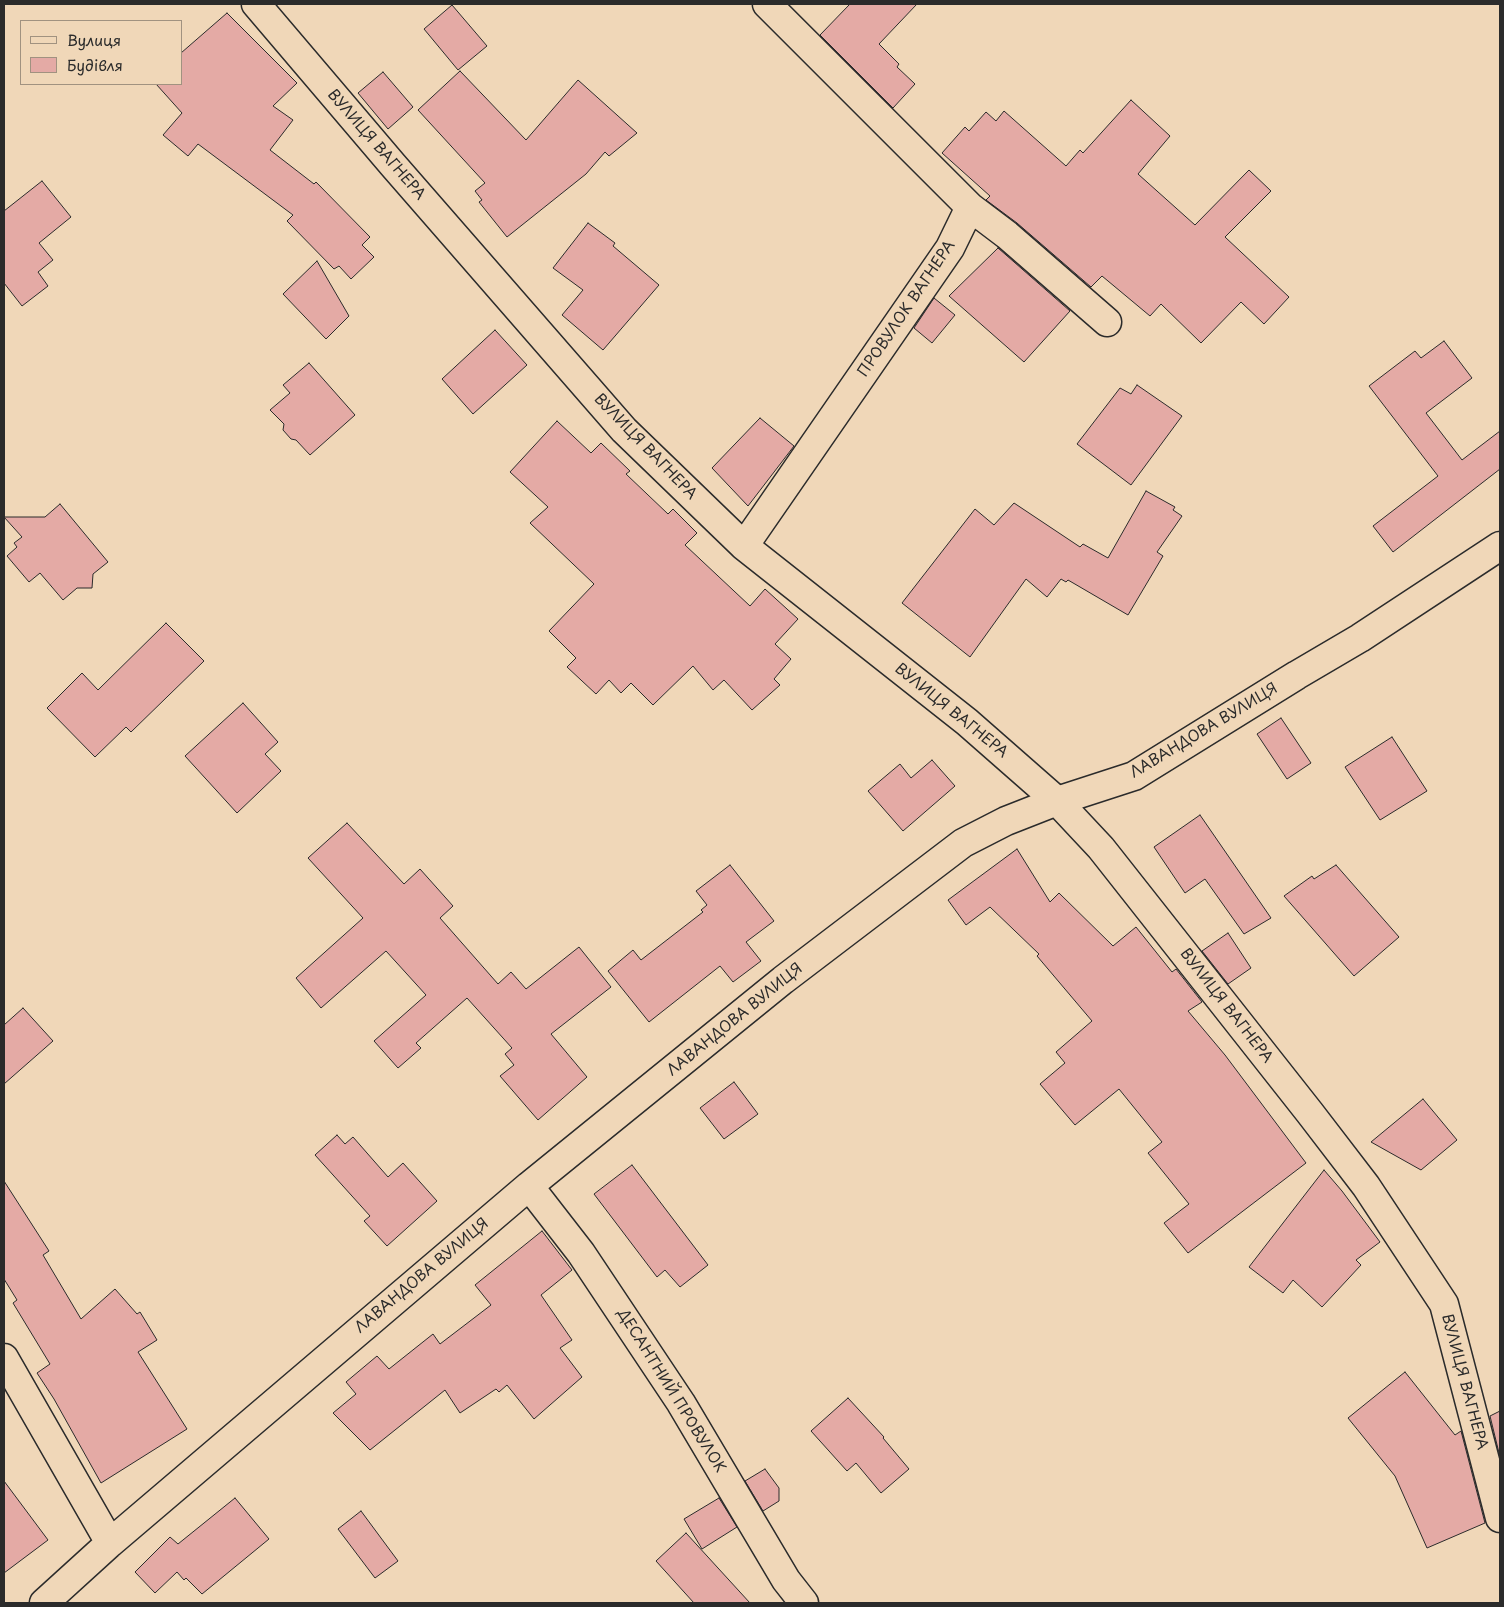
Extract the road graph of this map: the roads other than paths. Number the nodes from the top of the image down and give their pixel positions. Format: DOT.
graph roads {
  1 [pos="256,4"];
  2 [pos="766,4"];
  3 [pos="970,207"];
  4 [pos="1108,322"];
  5 [pos="744,546"];
  6 [pos="1500,546"];
  7 [pos="1057,802"];
  8 [pos="528,1186"];
  9 [pos="4,1358"];
  10 [pos="1500,1518"];
  11 [pos="110,1543"];
  12 [pos="44,1603"];
  13 [pos="804,1603"];
  1 -- 5 [label="street, ВУЛИЦЯ ВАГНЕРА"];
  2 -- 3 [label="street"];
  3 -- 4 [label="street"];
  3 -- 5 [label="street, ПРОВУЛОК ВАГНЕРА"];
  5 -- 7 [label="street, ВУЛИЦЯ ВАГНЕРА"];
  6 -- 7 [label="street, ЛАВАНДОВА ВУЛИЦЯ"];
  7 -- 8 [label="street, ЛАВАНДОВА ВУЛИЦЯ"];
  7 -- 10 [label="street, ВУЛИЦЯ ВАГНЕРА"];
  8 -- 11 [label="street, ЛАВАНДОВА ВУЛИЦЯ"];
  8 -- 13 [label="street, ДЕСАНТНИЙ ПРОВУЛОК"];
  9 -- 11 [label="street"];
  11 -- 12 [label="street, ЛАВАНДОВА ВУЛИЦЯ"];
}
